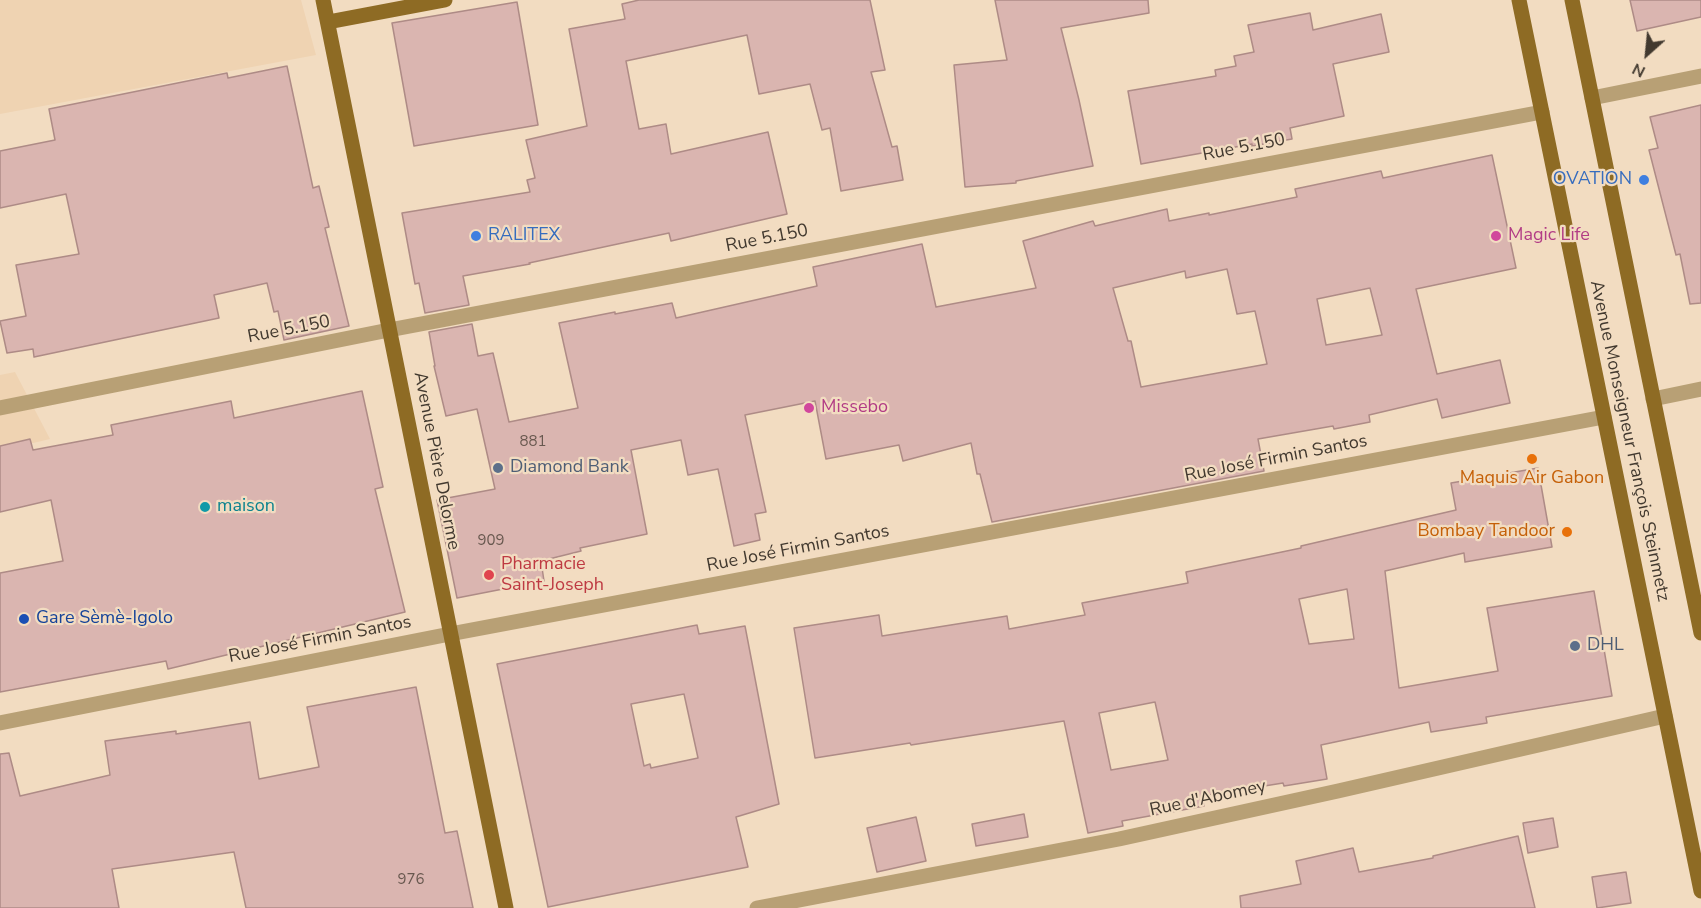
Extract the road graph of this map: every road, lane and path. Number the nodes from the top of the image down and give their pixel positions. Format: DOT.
graph roads {
  1 [pos="323,0"];
  2 [pos="445,0"];
  3 [pos="1519,0"];
  4 [pos="1572,0"];
  5 [pos="328,22"];
  6 [pos="1701,75"];
  7 [pos="1592,98"];
  8 [pos="1542,112"];
  9 [pos="389,330"];
  10 [pos="1701,389"];
  11 [pos="1653,399"];
  12 [pos="0,408"];
  13 [pos="1604,417"];
  14 [pos="450,633"];
  15 [pos="1701,633"];
  16 [pos="1665,716"];
  17 [pos="0,723"];
  18 [pos="1701,891"];
  19 [pos="506,908"];
  20 [pos="757,908"];
  1 -- 5 [label="main road, Avenue Pière Delorme"];
  2 -- 5 [label="main road"];
  3 -- 8 [label="main road, Avenue Monseigneur François Steinmetz"];
  4 -- 7 [label="main road, Avenue Monseigneur François Steinmetz"];
  5 -- 9 [label="main road, Avenue Pière Delorme"];
  6 -- 7 [label="street"];
  7 -- 11 [label="main road, Avenue Monseigneur François Steinmetz"];
  8 -- 9 [label="street, Rue 5.150"];
  8 -- 13 [label="main road, Avenue Monseigneur François Steinmetz"];
  9 -- 12 [label="street, Rue 5.150"];
  9 -- 14 [label="main road, Avenue Pière Delorme"];
  10 -- 11 [label="street"];
  11 -- 15 [label="main road, Avenue Monseigneur François Steinmetz"];
  13 -- 14 [label="street, Rue José Firmin Santos"];
  13 -- 16 [label="main road, Avenue Monseigneur François Steinmetz"];
  14 -- 17 [label="street, Rue José Firmin Santos"];
  14 -- 19 [label="main road, Avenue Pière Delorme"];
  16 -- 18 [label="main road, Avenue Monseigneur François Steinmetz"];
  16 -- 20 [label="street, Rue d'Abomey"];
}
